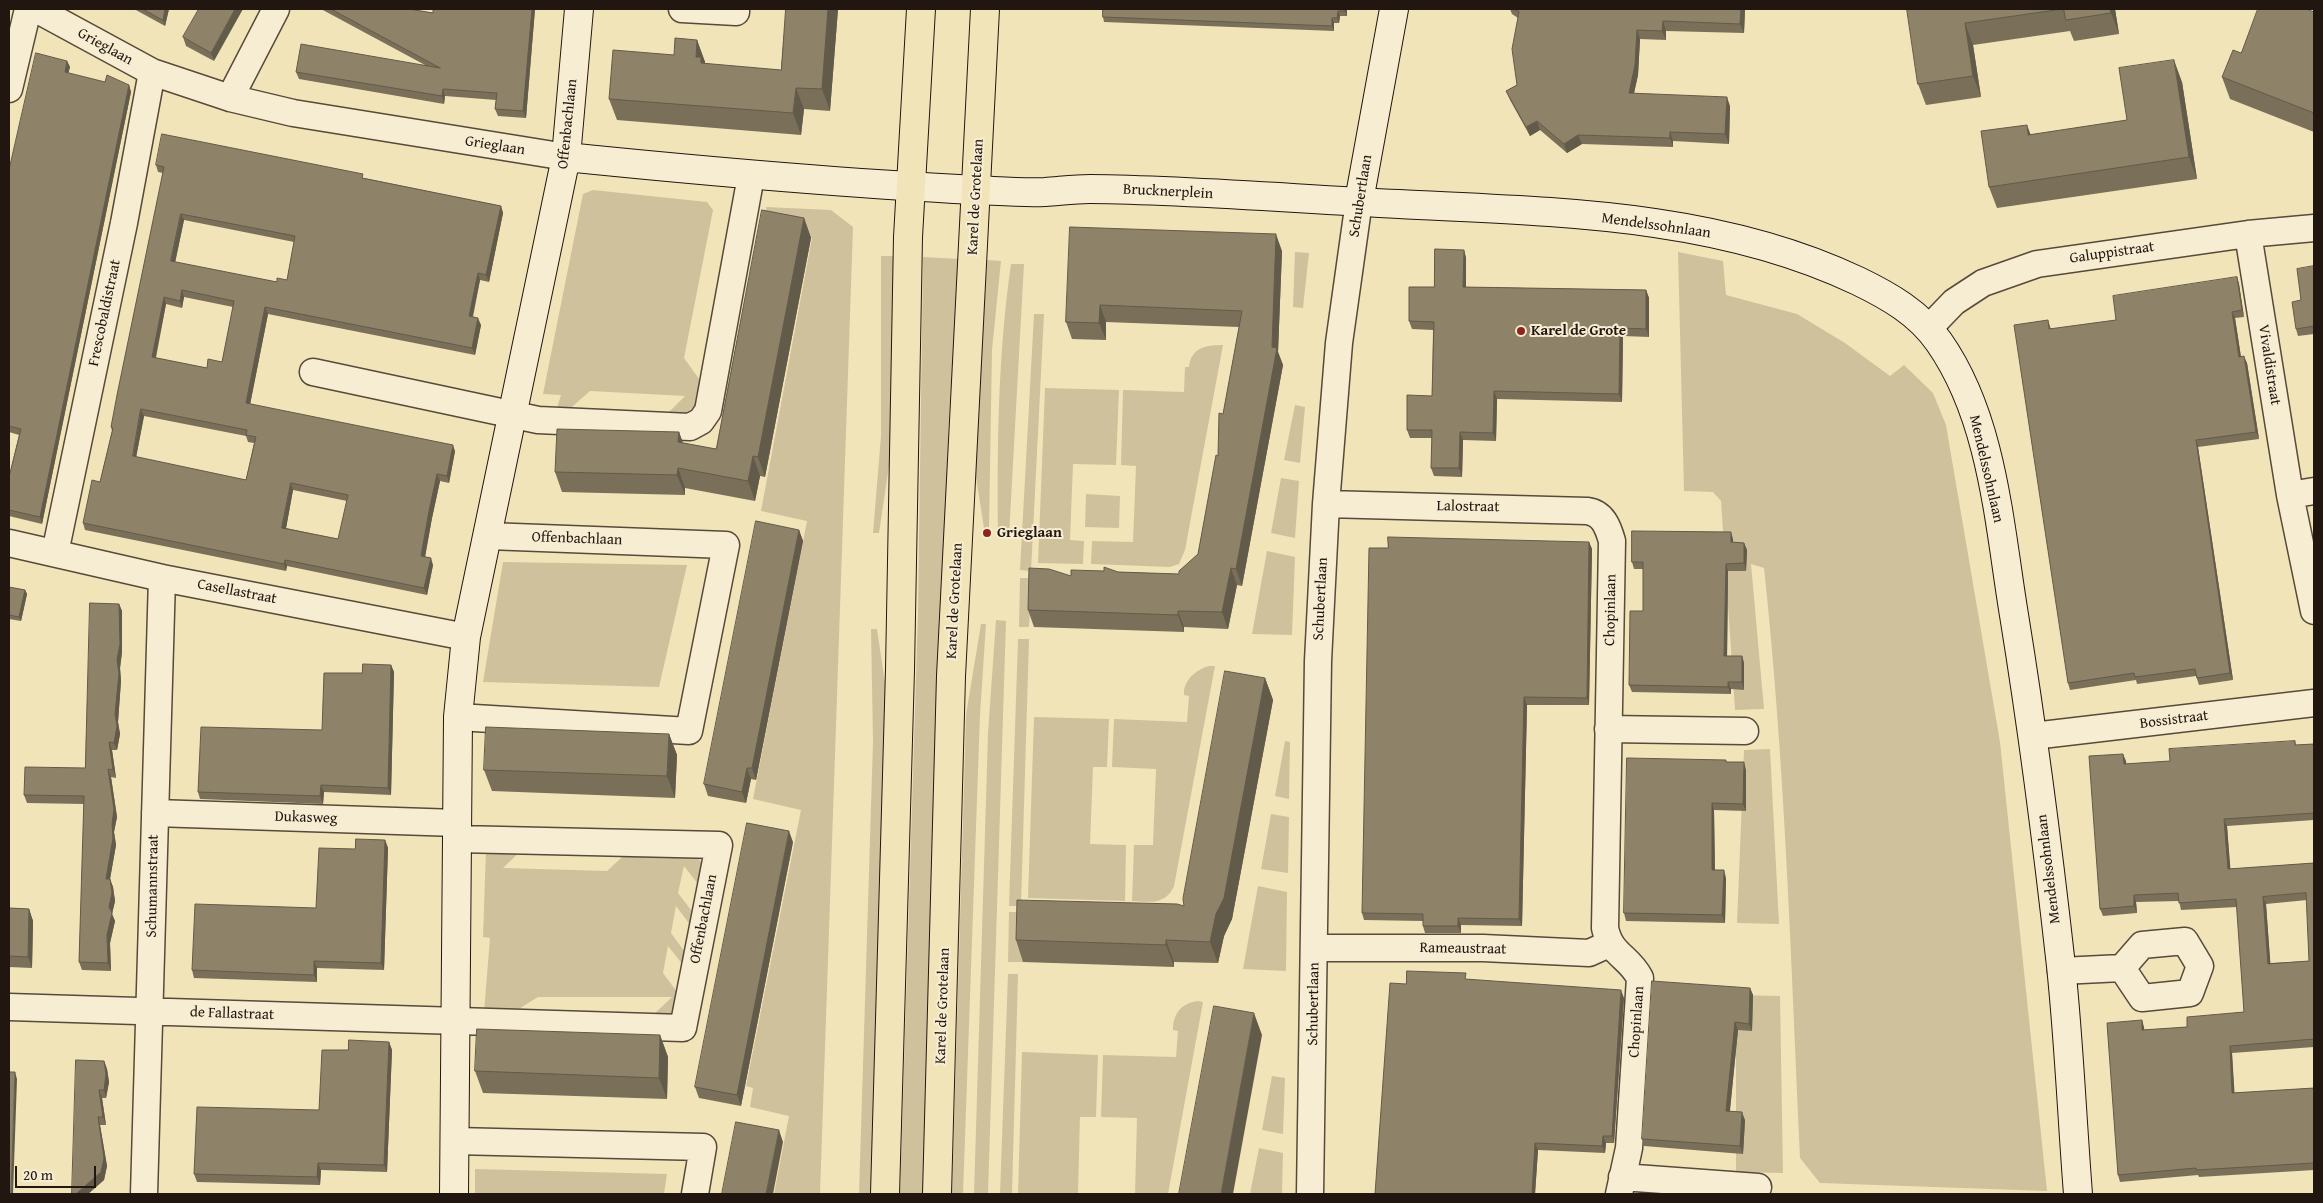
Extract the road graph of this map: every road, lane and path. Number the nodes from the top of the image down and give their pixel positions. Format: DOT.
graph roads {
  1 [pos="28,9"];
  2 [pos="36,9"];
  3 [pos="276,9"];
  4 [pos="579,9"];
  5 [pos="682,9"];
  6 [pos="736,9"];
  7 [pos="922,9"];
  8 [pos="985,9"];
  9 [pos="1394,9"];
  10 [pos="152,72"];
  11 [pos="9,89"];
  12 [pos="230,98"];
  13 [pos="566,157"];
  14 [pos="751,176"];
  15 [pos="910,186"];
  16 [pos="976,190"];
  17 [pos="1359,201"];
  18 [pos="2314,228"];
  19 [pos="2248,234"];
  20 [pos="1929,328"];
  21 [pos="313,372"];
  22 [pos="511,415"];
  23 [pos="2302,493"];
  24 [pos="1326,504"];
  25 [pos="1605,522"];
  26 [pos="488,536"];
  27 [pos="9,543"];
  28 [pos="55,554"];
  29 [pos="162,578"];
  30 [pos="2314,611"];
  31 [pos="466,637"];
  32 [pos="2314,704"];
  33 [pos="458,717"];
  34 [pos="1608,729"];
  35 [pos="1745,730"];
  36 [pos="2033,736"];
  37 [pos="155,813"];
  38 [pos="458,831"];
  39 [pos="1609,944"];
  40 [pos="1315,948"];
  41 [pos="2122,968"];
  42 [pos="2061,972"];
  43 [pos="9,1006"];
  44 [pos="150,1012"];
  45 [pos="456,1022"];
  46 [pos="455,1141"];
  47 [pos="1620,1186"];
  48 [pos="1758,1187"];
  49 [pos="144,1194"];
  50 [pos="157,1194"];
  51 [pos="454,1194"];
  52 [pos="695,1194"];
  53 [pos="885,1194"];
  54 [pos="937,1194"];
  55 [pos="1310,1194"];
  56 [pos="2078,1194"];
  1 -- 11 [label="street"];
  2 -- 10 [label="street, Grieglaan"];
  3 -- 12 [label="street"];
  4 -- 13 [label="street, Offenbachlaan"];
  5 -- 6 [label="street"];
  7 -- 15 [label="main road"];
  8 -- 16 [label="main road, Karel de Grotelaan"];
  9 -- 17 [label="street, Schubertlaan"];
  10 -- 12 [label="street, Grieglaan"];
  10 -- 28 [label="street, Frescobaldistraat"];
  12 -- 13 [label="street, Grieglaan"];
  13 -- 14 [label="street, Grieglaan"];
  13 -- 22 [label="street, Offenbachlaan"];
  14 -- 15 [label="street, Grieglaan"];
  14 -- 22 [label="street"];
  15 -- 16 [label="street, Grieglaan"];
  15 -- 53 [label="main road"];
  16 -- 17 [label="street, Brucknerplein"];
  16 -- 54 [label="main road, Karel de Grotelaan"];
  17 -- 20 [label="street, Mendelssohnlaan"];
  17 -- 24 [label="street, Schubertlaan"];
  18 -- 19 [label="street, Galuppistraat"];
  19 -- 20 [label="street, Galuppistraat"];
  19 -- 23 [label="street, Vivaldistraat"];
  20 -- 36 [label="street, Mendelssohnlaan"];
  21 -- 22 [label="street"];
  22 -- 26 [label="street, Offenbachlaan"];
  23 -- 30 [label="street, Vivaldistraat"];
  24 -- 25 [label="street, Lalostraat"];
  24 -- 40 [label="street, Schubertlaan"];
  25 -- 34 [label="street, Chopinlaan"];
  26 -- 31 [label="street, Offenbachlaan"];
  26 -- 33 [label="street, Offenbachlaan"];
  27 -- 28 [label="street, Casellastraat"];
  28 -- 29 [label="street, Casellastraat"];
  29 -- 31 [label="street, Casellastraat"];
  29 -- 37 [label="street, Schumannstraat"];
  31 -- 33 [label="street, Offenbachlaan"];
  32 -- 36 [label="street, Bossistraat"];
  33 -- 38 [label="street, Offenbachlaan"];
  34 -- 35 [label="street"];
  34 -- 39 [label="street, Chopinlaan"];
  36 -- 42 [label="street, Mendelssohnlaan"];
  37 -- 38 [label="street, Dukasweg"];
  37 -- 44 [label="street, Schumannstraat"];
  38 -- 45 [label="street, Offenbachlaan"];
  38 -- 45 [label="street, Offenbachlaan"];
  39 -- 40 [label="street, Rameaustraat"];
  39 -- 47 [label="street, Chopinlaan"];
  40 -- 55 [label="street, Schubertlaan"];
  41 -- 42 [label="street"];
  42 -- 56 [label="street, Mendelssohnlaan"];
  43 -- 44 [label="street, de Fallastraat"];
  44 -- 45 [label="street, de Fallastraat"];
  44 -- 49 [label="street, Schumannstraat"];
  45 -- 46 [label="street, Offenbachlaan"];
  46 -- 51 [label="street, Offenbachlaan"];
  46 -- 52 [label="street"];
  47 -- 48 [label="street, Chopinlaan"];
  49 -- 50 [label="street"];
}
